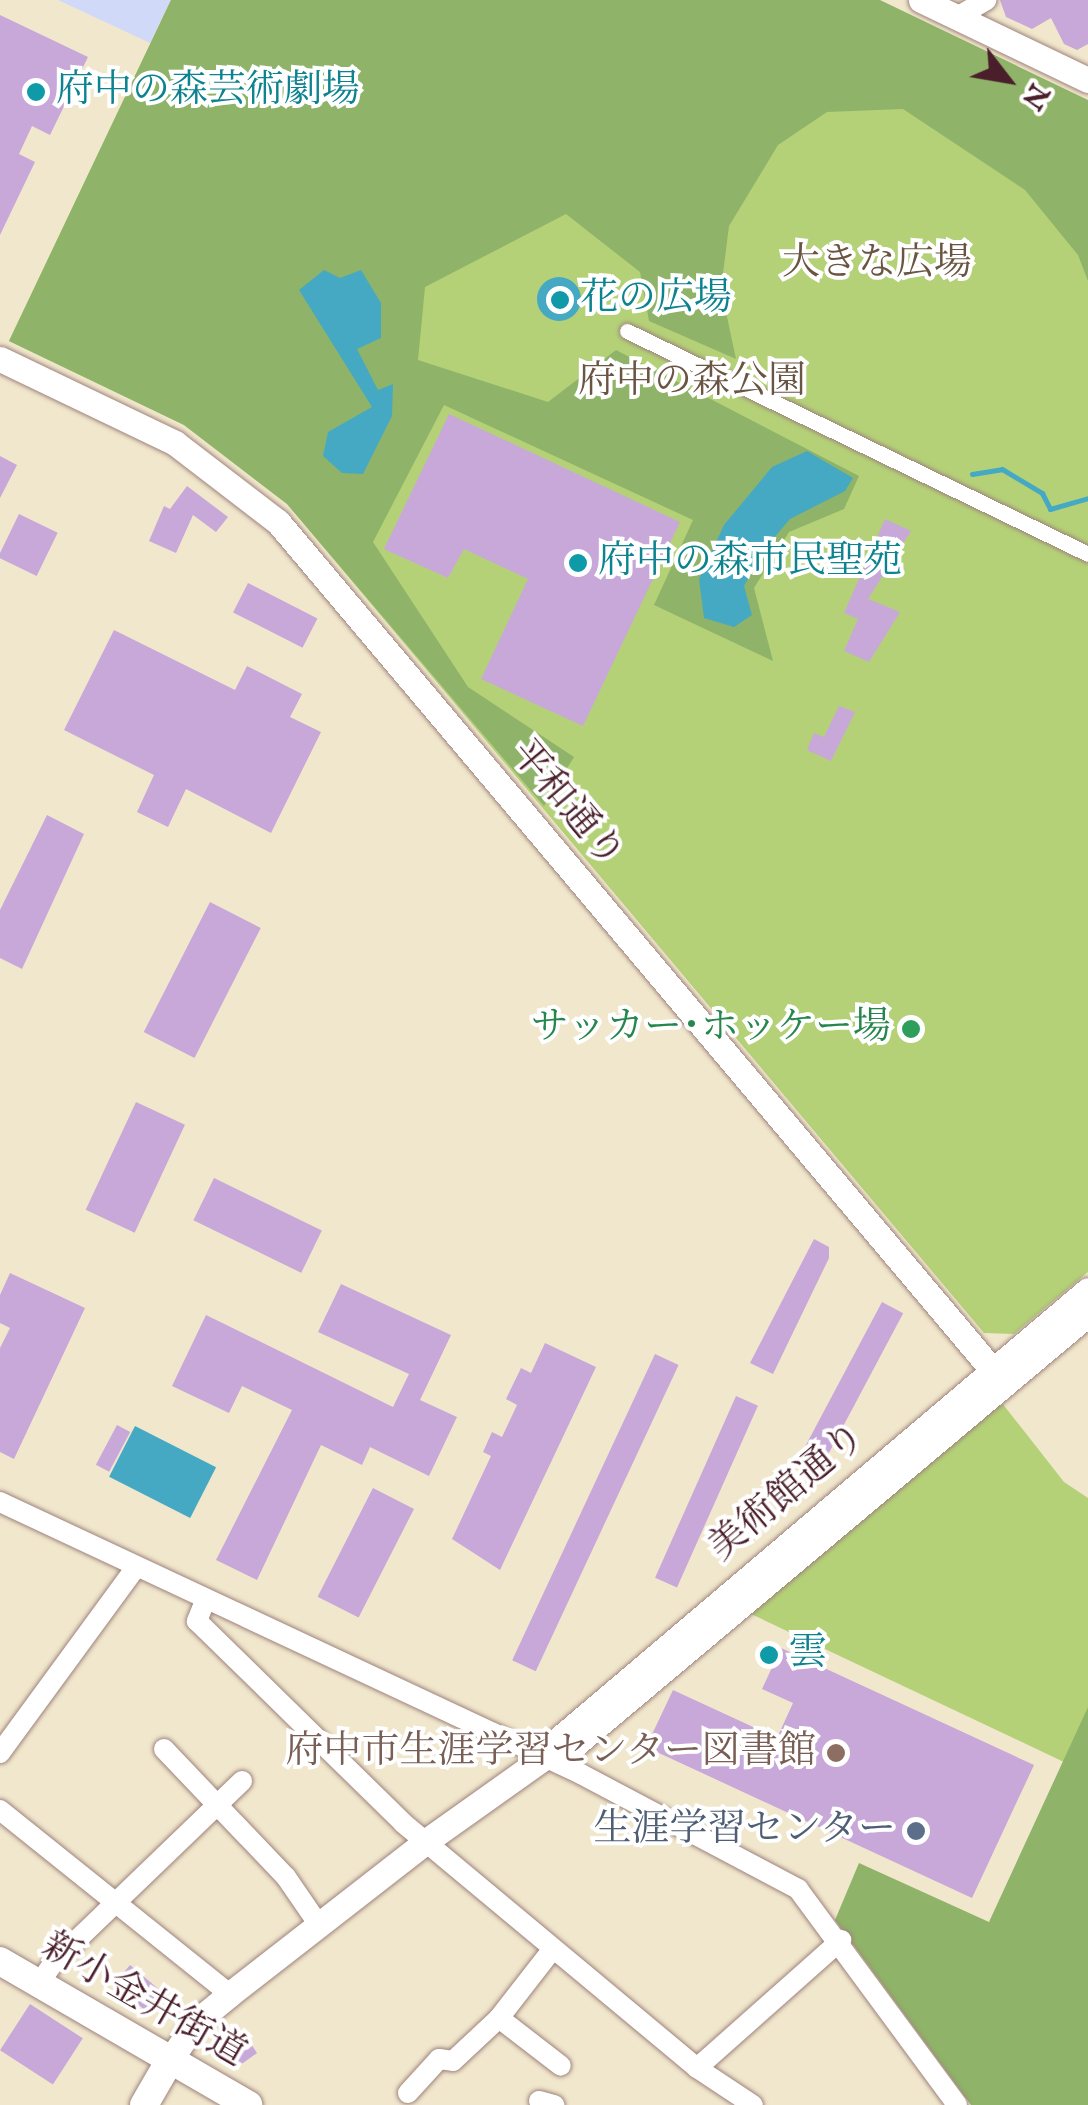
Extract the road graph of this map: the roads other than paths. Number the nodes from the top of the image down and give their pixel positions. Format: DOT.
graph roads {
  1 [pos="921,0"];
  2 [pos="986,0"];
  3 [pos="957,18"];
  4 [pos="1088,80"];
  5 [pos="627,331"];
  6 [pos="0,359"];
  7 [pos="1088,554"];
  8 [pos="1088,1290"];
  9 [pos="1088,1314"];
  10 [pos="998,1378"];
  11 [pos="0,1502"];
  12 [pos="136,1568"];
  13 [pos="205,1601"];
  14 [pos="164,1749"];
  15 [pos="0,1753"];
  16 [pos="543,1758"];
  17 [pos="242,1781"];
  18 [pos="219,1803"];
  19 [pos="0,1810"];
  20 [pos="425,1842"];
  21 [pos="115,1900"];
  22 [pos="319,1925"];
  23 [pos="841,1940"];
  24 [pos="552,1950"];
  25 [pos="0,1962"];
  26 [pos="39,1984"];
  27 [pos="230,1994"];
  28 [pos="499,2018"];
  29 [pos="170,2060"];
  30 [pos="560,2066"];
  31 [pos="697,2068"];
  32 [pos="408,2093"];
  33 [pos="144,2105"];
  34 [pos="248,2105"];
  35 [pos="753,2105"];
  36 [pos="956,2105"];
  1 -- 3 [label="street"];
  2 -- 3 [label="street"];
  3 -- 4 [label="street"];
  5 -- 7 [label="street"];
  6 -- 10 [label="street, 平和通り"];
  8 -- 10 [label="street, 美術館通り"];
  9 -- 10 [label="street, 美術館通り"];
  10 -- 16 [label="street, 美術館通り"];
  11 -- 12 [label="street"];
  12 -- 13 [label="street"];
  12 -- 15 [label="street"];
  13 -- 16 [label="street"];
  13 -- 20 [label="street"];
  14 -- 18 [label="street"];
  16 -- 20 [label="street, 美術館通り"];
  16 -- 23 [label="street"];
  17 -- 18 [label="street"];
  18 -- 21 [label="street"];
  18 -- 22 [label="street"];
  19 -- 21 [label="street"];
  20 -- 22 [label="street, 美術館通り"];
  20 -- 24 [label="street"];
  21 -- 26 [label="street"];
  21 -- 27 [label="street"];
  22 -- 27 [label="street, 美術館通り"];
  23 -- 31 [label="street"];
  23 -- 36 [label="street"];
  24 -- 28 [label="street"];
  24 -- 31 [label="street"];
  25 -- 26 [label="main road, 新小金井街道"];
  26 -- 29 [label="main road, 新小金井街道"];
  27 -- 29 [label="street, 美術館通り"];
  28 -- 30 [label="street"];
  28 -- 32 [label="street"];
  29 -- 33 [label="main road"];
  29 -- 34 [label="main road, 新小金井街道"];
  31 -- 35 [label="street"];
}
